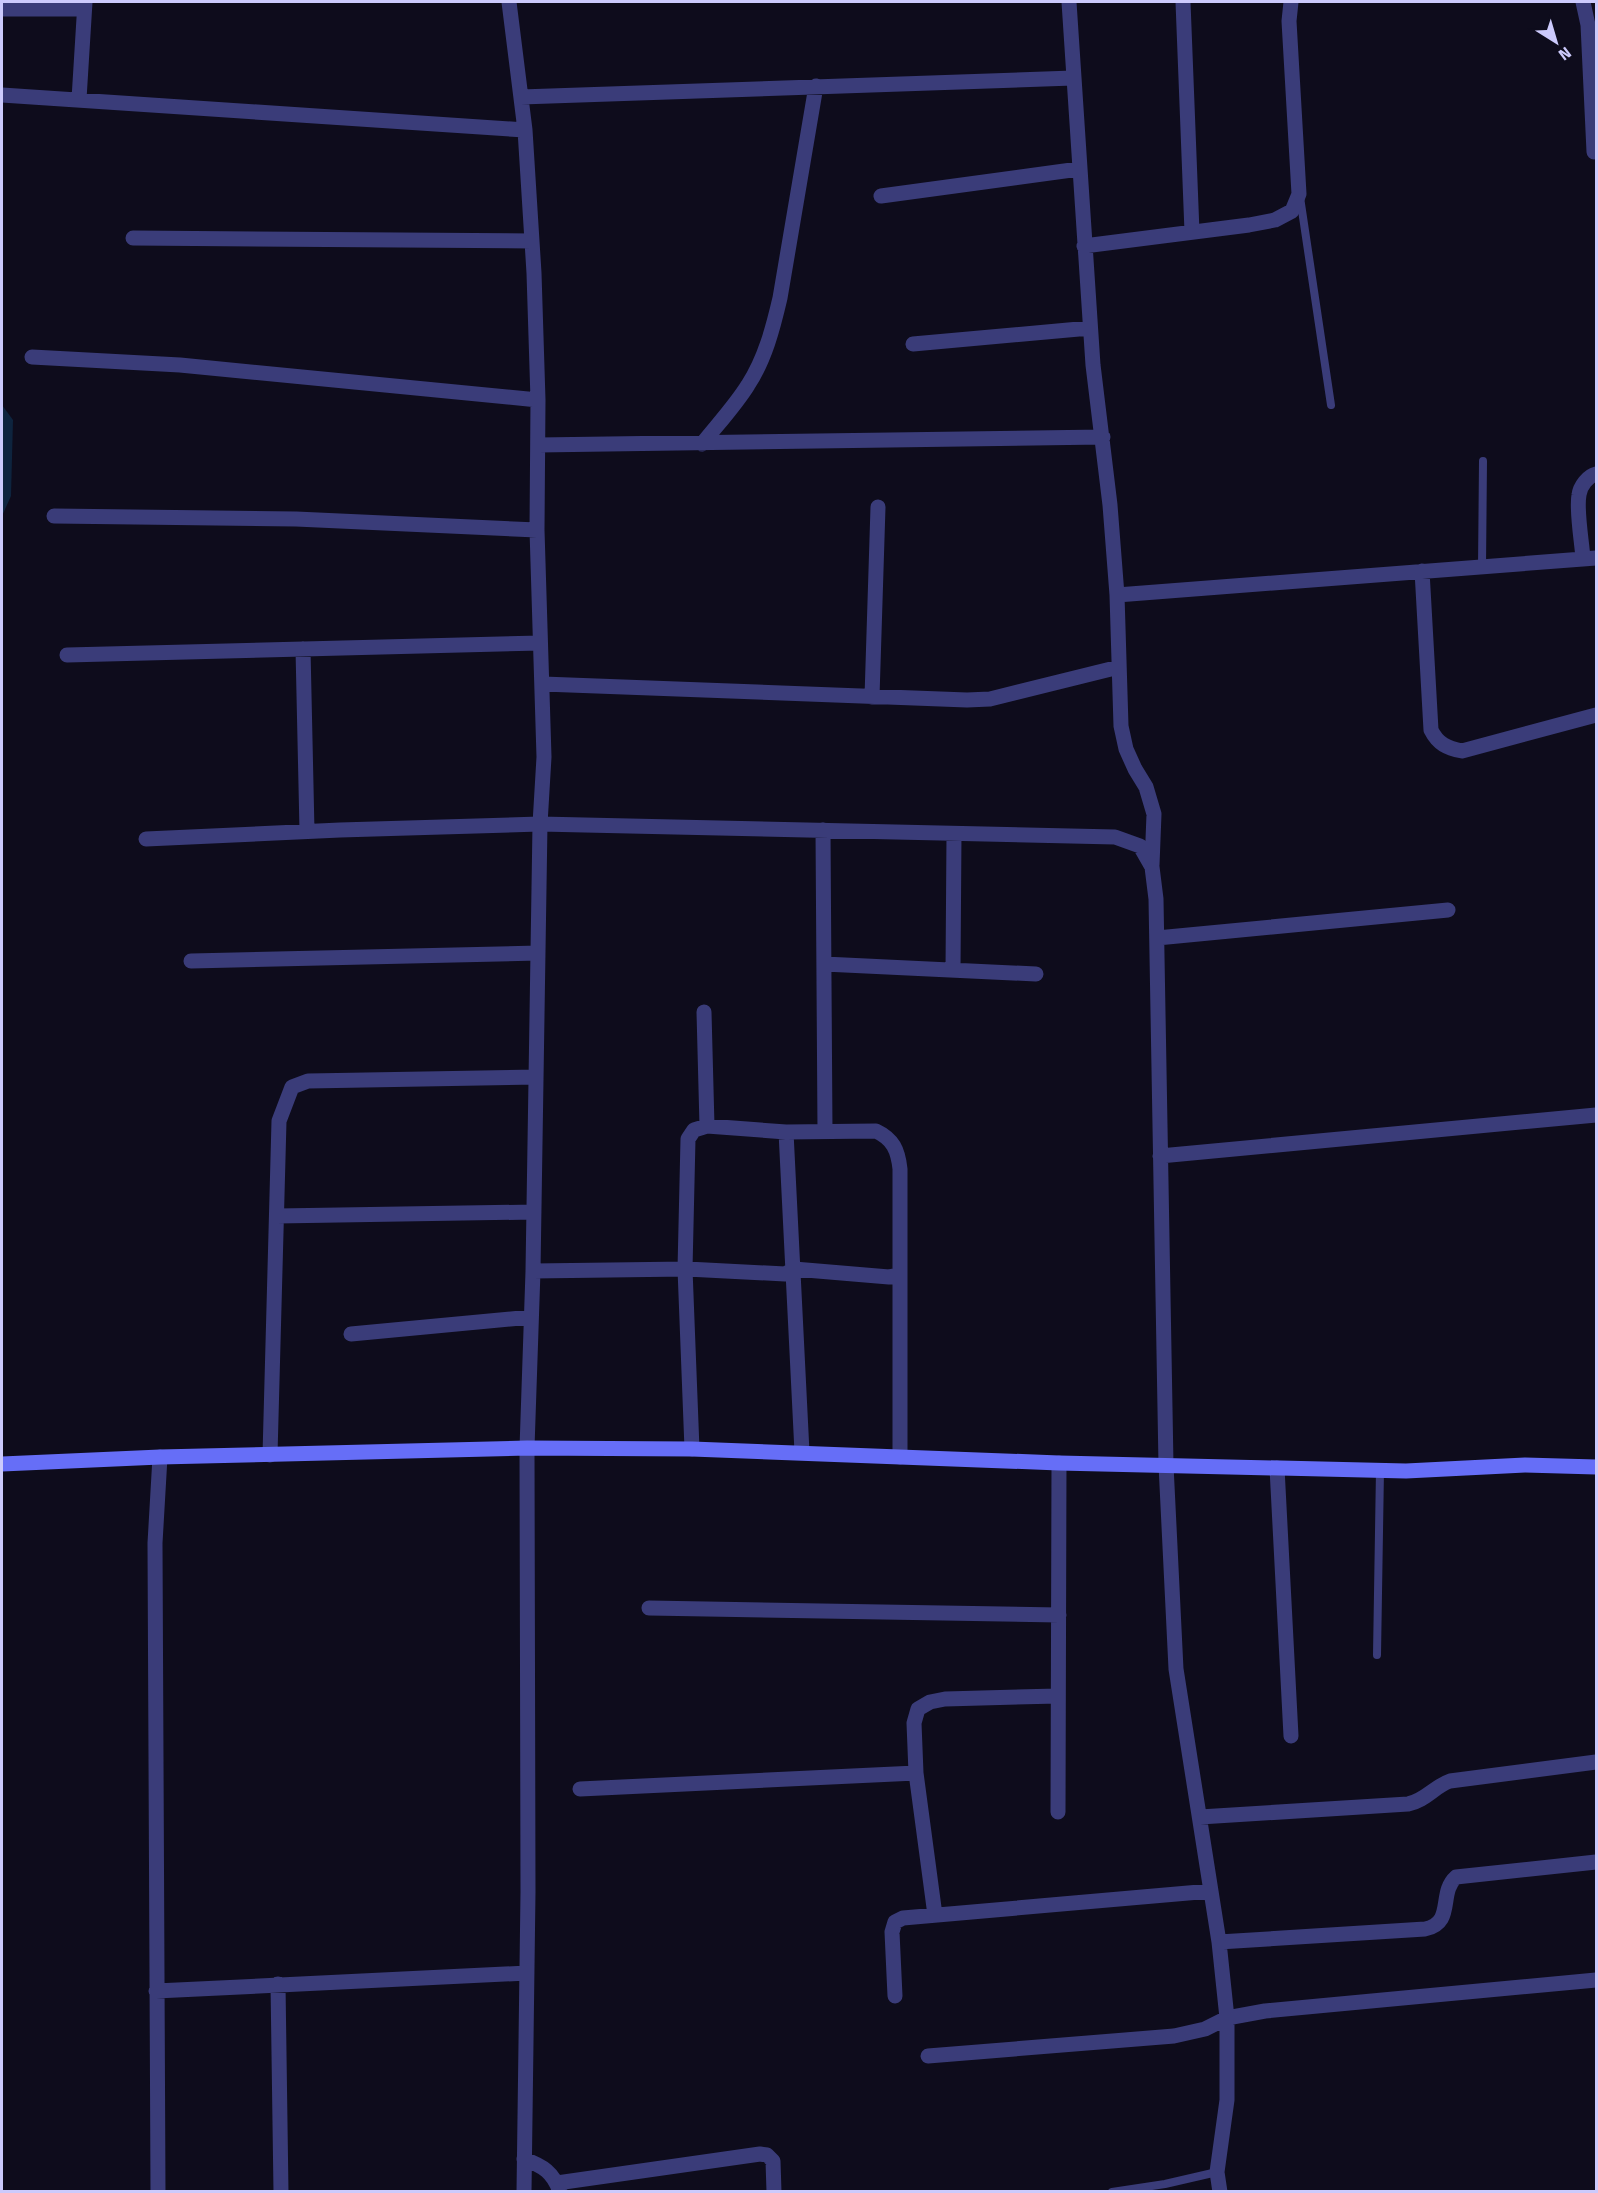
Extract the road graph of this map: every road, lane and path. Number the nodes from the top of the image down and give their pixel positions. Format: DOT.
graph roads {
  1 [pos="509,2"];
  2 [pos="1069,2"];
  3 [pos="1183,2"];
  4 [pos="1291,2"];
  5 [pos="1583,2"];
  6 [pos="42,5"];
  7 [pos="85,5"];
  8 [pos="2,9"];
  9 [pos="1592,31"];
  10 [pos="1073,78"];
  11 [pos="816,86"];
  12 [pos="2,94"];
  13 [pos="521,96"];
  14 [pos="79,99"];
  15 [pos="525,130"];
  16 [pos="1594,152"];
  17 [pos="1079,169"];
  18 [pos="1299,194"];
  19 [pos="881,196"];
  20 [pos="1192,232"];
  21 [pos="133,238"];
  22 [pos="532,241"];
  23 [pos="1084,246"];
  24 [pos="1090,328"];
  25 [pos="913,344"];
  26 [pos="32,357"];
  27 [pos="538,400"];
  28 [pos="1331,405"];
  29 [pos="1103,437"];
  30 [pos="702,444"];
  31 [pos="538,445"];
  32 [pos="1483,461"];
  33 [pos="1596,474"];
  34 [pos="878,507"];
  35 [pos="54,516"];
  36 [pos="537,530"];
  37 [pos="1589,558"];
  38 [pos="1482,567"];
  39 [pos="1422,572"];
  40 [pos="1117,595"];
  41 [pos="540,643"];
  42 [pos="303,650"];
  43 [pos="67,655"];
  44 [pos="1119,667"];
  45 [pos="543,684"];
  46 [pos="872,697"];
  47 [pos="1596,715"];
  48 [pos="540,824"];
  49 [pos="823,830"];
  50 [pos="306,831"];
  51 [pos="954,834"];
  52 [pos="146,840"];
  53 [pos="1152,867"];
  54 [pos="1448,910"];
  55 [pos="1156,938"];
  56 [pos="538,953"];
  57 [pos="191,961"];
  58 [pos="824,964"];
  59 [pos="953,970"];
  60 [pos="1036,974"];
  61 [pos="704,1012"];
  62 [pos="536,1077"];
  63 [pos="1596,1115"];
  64 [pos="707,1126"];
  65 [pos="786,1132"];
  66 [pos="825,1132"];
  67 [pos="1160,1156"];
  68 [pos="534,1212"];
  69 [pos="277,1216"];
  70 [pos="685,1269"];
  71 [pos="794,1269"];
  72 [pos="533,1271"];
  73 [pos="900,1275"];
  74 [pos="531,1317"];
  75 [pos="351,1334"];
  76 [pos="527,1448"];
  77 [pos="692,1449"];
  78 [pos="802,1452"];
  79 [pos="270,1455"];
  80 [pos="160,1457"];
  81 [pos="900,1457"];
  82 [pos="1059,1463"];
  83 [pos="2,1464"];
  84 [pos="1166,1465"];
  85 [pos="1596,1467"];
  86 [pos="1277,1468"];
  87 [pos="1380,1470"];
  88 [pos="649,1608"];
  89 [pos="1059,1615"];
  90 [pos="1377,1655"];
  91 [pos="1058,1696"];
  92 [pos="1291,1736"];
  93 [pos="1596,1762"];
  94 [pos="916,1773"];
  95 [pos="580,1789"];
  96 [pos="1058,1812"];
  97 [pos="1200,1817"];
  98 [pos="1596,1862"];
  99 [pos="1212,1891"];
  100 [pos="935,1915"];
  101 [pos="1219,1942"];
  102 [pos="527,1973"];
  103 [pos="1596,1980"];
  104 [pos="278,1984"];
  105 [pos="156,1991"];
  106 [pos="895,1996"];
  107 [pos="1227,2018"];
  108 [pos="928,2056"];
  109 [pos="524,2159"];
  110 [pos="1218,2172"];
  111 [pos="558,2187"];
  112 [pos="158,2192"];
  113 [pos="281,2192"];
  114 [pos="524,2192"];
  115 [pos="774,2192"];
  116 [pos="1112,2192"];
  117 [pos="1220,2192"];
  1 -- 13 [label="street"];
  2 -- 10 [label="street"];
  3 -- 20 [label="street"];
  4 -- 18 [label="street"];
  5 -- 9 [label="street"];
  6 -- 7 [label="street"];
  6 -- 8 [label="street"];
  7 -- 14 [label="street"];
  9 -- 16 [label="street"];
  10 -- 11 [label="street"];
  10 -- 17 [label="street"];
  11 -- 13 [label="street"];
  11 -- 30 [label="street"];
  12 -- 14 [label="street"];
  13 -- 15 [label="street"];
  14 -- 15 [label="street"];
  15 -- 22 [label="street"];
  17 -- 19 [label="street"];
  17 -- 23 [label="street"];
  18 -- 20 [label="street"];
  18 -- 28 [label="lane"];
  20 -- 23 [label="street"];
  21 -- 22 [label="street"];
  22 -- 27 [label="street"];
  23 -- 24 [label="street"];
  24 -- 25 [label="street"];
  24 -- 29 [label="street"];
  26 -- 27 [label="street"];
  27 -- 31 [label="street"];
  29 -- 30 [label="street"];
  29 -- 40 [label="street"];
  30 -- 31 [label="street"];
  31 -- 36 [label="street"];
  32 -- 38 [label="lane"];
  33 -- 37 [label="street"];
  34 -- 46 [label="street"];
  35 -- 36 [label="street"];
  36 -- 41 [label="street"];
  37 -- 38 [label="street"];
  38 -- 39 [label="street"];
  39 -- 40 [label="street"];
  39 -- 47 [label="street"];
  40 -- 44 [label="street"];
  41 -- 42 [label="street"];
  41 -- 45 [label="street"];
  42 -- 43 [label="street"];
  42 -- 50 [label="street"];
  44 -- 46 [label="street"];
  44 -- 53 [label="street"];
  45 -- 46 [label="street"];
  45 -- 48 [label="street"];
  48 -- 49 [label="street"];
  48 -- 50 [label="street"];
  48 -- 56 [label="street"];
  49 -- 51 [label="street"];
  49 -- 58 [label="street"];
  50 -- 52 [label="street"];
  51 -- 53 [label="street"];
  51 -- 59 [label="street"];
  53 -- 55 [label="street"];
  54 -- 55 [label="street"];
  55 -- 67 [label="street"];
  56 -- 57 [label="street"];
  56 -- 62 [label="street"];
  58 -- 59 [label="street"];
  58 -- 66 [label="street"];
  59 -- 60 [label="street"];
  61 -- 64 [label="street"];
  62 -- 68 [label="street"];
  62 -- 69 [label="street"];
  63 -- 67 [label="street"];
  64 -- 65 [label="street"];
  64 -- 70 [label="street"];
  65 -- 66 [label="street"];
  65 -- 71 [label="street"];
  66 -- 73 [label="street"];
  67 -- 84 [label="street"];
  68 -- 69 [label="street"];
  68 -- 72 [label="street"];
  69 -- 79 [label="street"];
  70 -- 71 [label="street"];
  70 -- 72 [label="street"];
  70 -- 77 [label="street"];
  71 -- 73 [label="street"];
  71 -- 78 [label="street"];
  72 -- 74 [label="street"];
  73 -- 81 [label="street"];
  74 -- 75 [label="street"];
  74 -- 76 [label="street"];
  76 -- 77 [label="street"];
  76 -- 79 [label="street"];
  76 -- 102 [label="street"];
  77 -- 78 [label="street"];
  78 -- 81 [label="street"];
  79 -- 80 [label="street"];
  80 -- 83 [label="street"];
  80 -- 105 [label="street"];
  81 -- 82 [label="street"];
  82 -- 84 [label="street"];
  82 -- 89 [label="street"];
  84 -- 86 [label="street"];
  84 -- 97 [label="street"];
  85 -- 87 [label="street"];
  86 -- 87 [label="street"];
  86 -- 92 [label="street"];
  87 -- 90 [label="lane"];
  88 -- 89 [label="street"];
  89 -- 91 [label="street"];
  91 -- 94 [label="street"];
  91 -- 96 [label="street"];
  93 -- 97 [label="street"];
  94 -- 95 [label="street"];
  94 -- 100 [label="street"];
  97 -- 99 [label="street"];
  98 -- 101 [label="street"];
  99 -- 100 [label="street"];
  99 -- 101 [label="street"];
  100 -- 106 [label="street"];
  101 -- 107 [label="street"];
  102 -- 104 [label="street"];
  102 -- 109 [label="street"];
  103 -- 107 [label="street"];
  104 -- 105 [label="street"];
  104 -- 113 [label="street"];
  105 -- 112 [label="street"];
  107 -- 108 [label="street"];
  107 -- 110 [label="street"];
  109 -- 111 [label="street"];
  109 -- 114 [label="street"];
  110 -- 116 [label="lane"];
  110 -- 117 [label="street"];
  111 -- 115 [label="street"];
}
